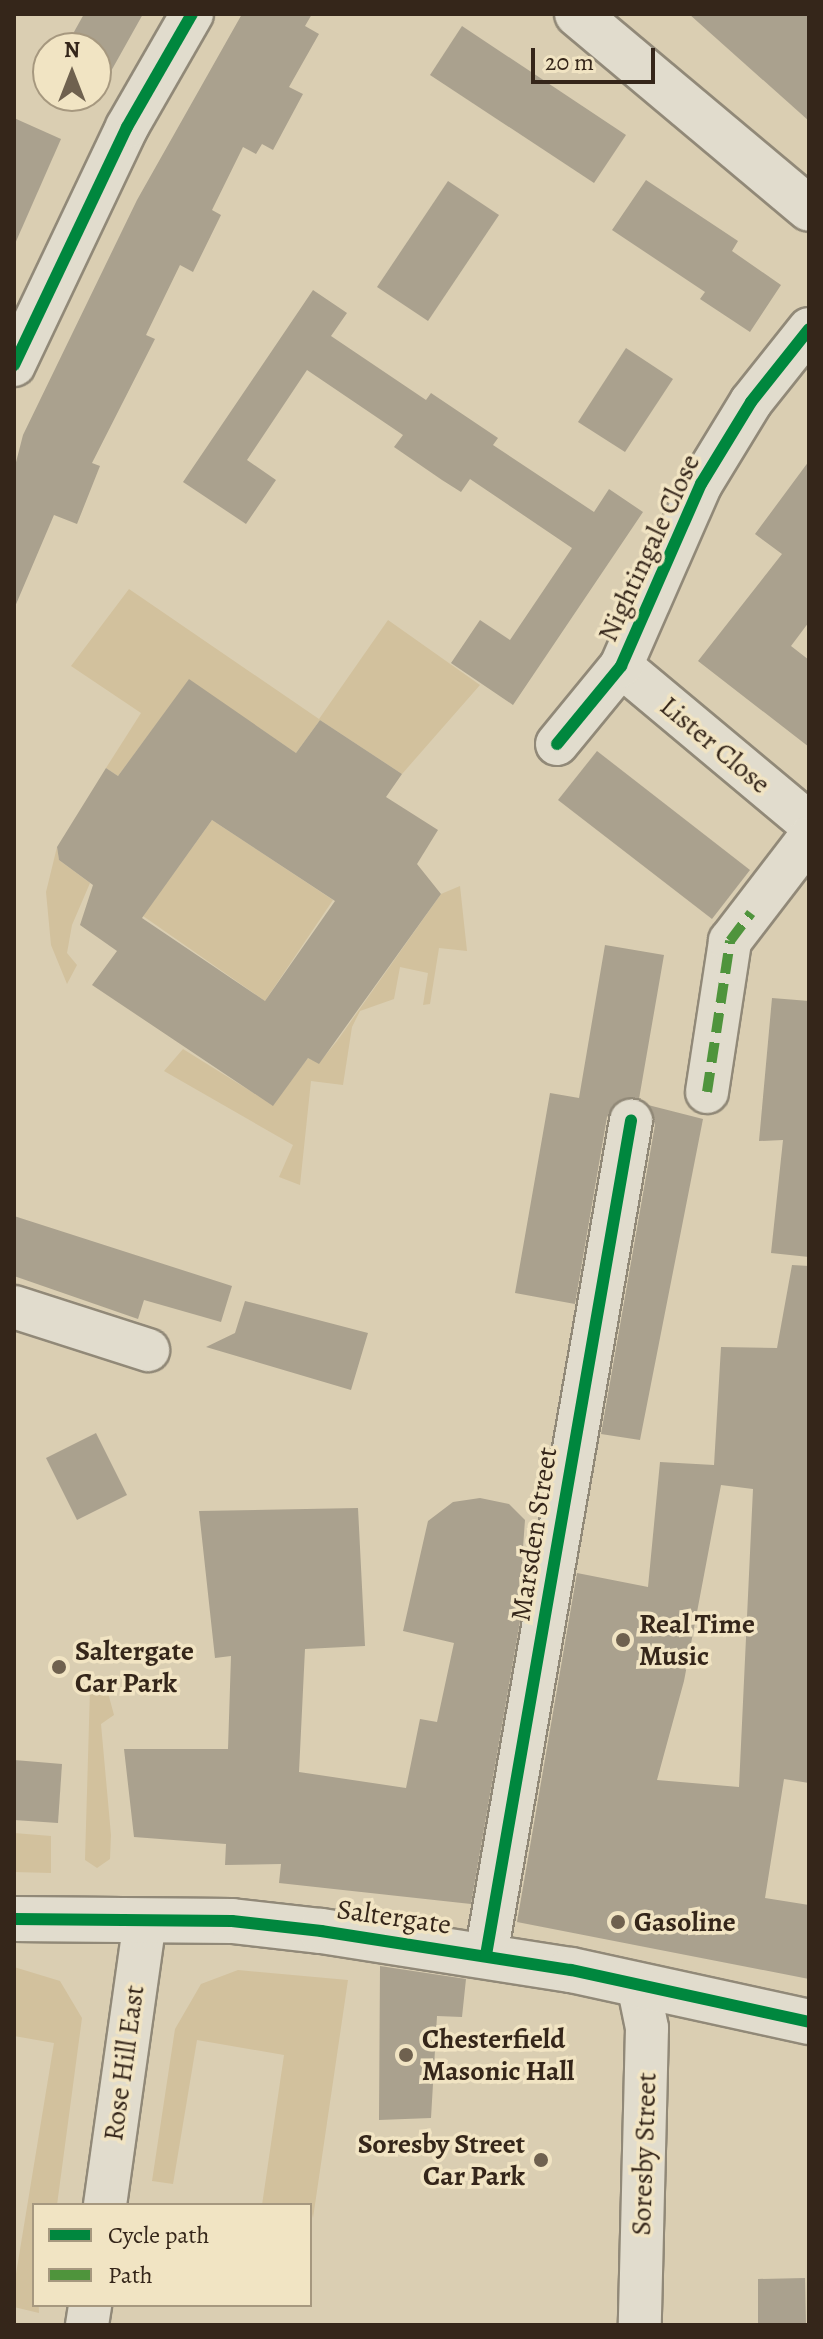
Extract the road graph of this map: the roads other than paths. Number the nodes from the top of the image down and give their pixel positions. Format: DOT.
graph roads {
  1 [pos="192,14"];
  2 [pos="577,14"];
  3 [pos="809,209"];
  4 [pos="809,329"];
  5 [pos="14,365"];
  6 [pos="621,666"];
  7 [pos="557,744"];
  8 [pos="809,823"];
  9 [pos="809,838"];
  10 [pos="707,1092"];
  11 [pos="631,1121"];
  12 [pos="14,1307"];
  13 [pos="148,1350"];
  14 [pos="14,1919"];
  15 [pos="145,1921"];
  16 [pos="486,1955"];
  17 [pos="638,1984"];
  18 [pos="809,2022"];
  19 [pos="105,2203"];
  20 [pos="640,2325"];
  1 -- 5 [label="street"];
  2 -- 3 [label="street"];
  4 -- 6 [label="street, Nightingale Close"];
  6 -- 7 [label="street, Nightingale Close"];
  6 -- 8 [label="street, Lister Close"];
  9 -- 10 [label="street"];
  11 -- 16 [label="street, Marsden Street"];
  12 -- 13 [label="street"];
  14 -- 15 [label="street, Saltergate"];
  15 -- 16 [label="street, Saltergate"];
  15 -- 19 [label="street, Rose Hill East"];
  16 -- 17 [label="street, Saltergate"];
  17 -- 18 [label="street, Saltergate"];
  17 -- 20 [label="street, Soresby Street"];
}
